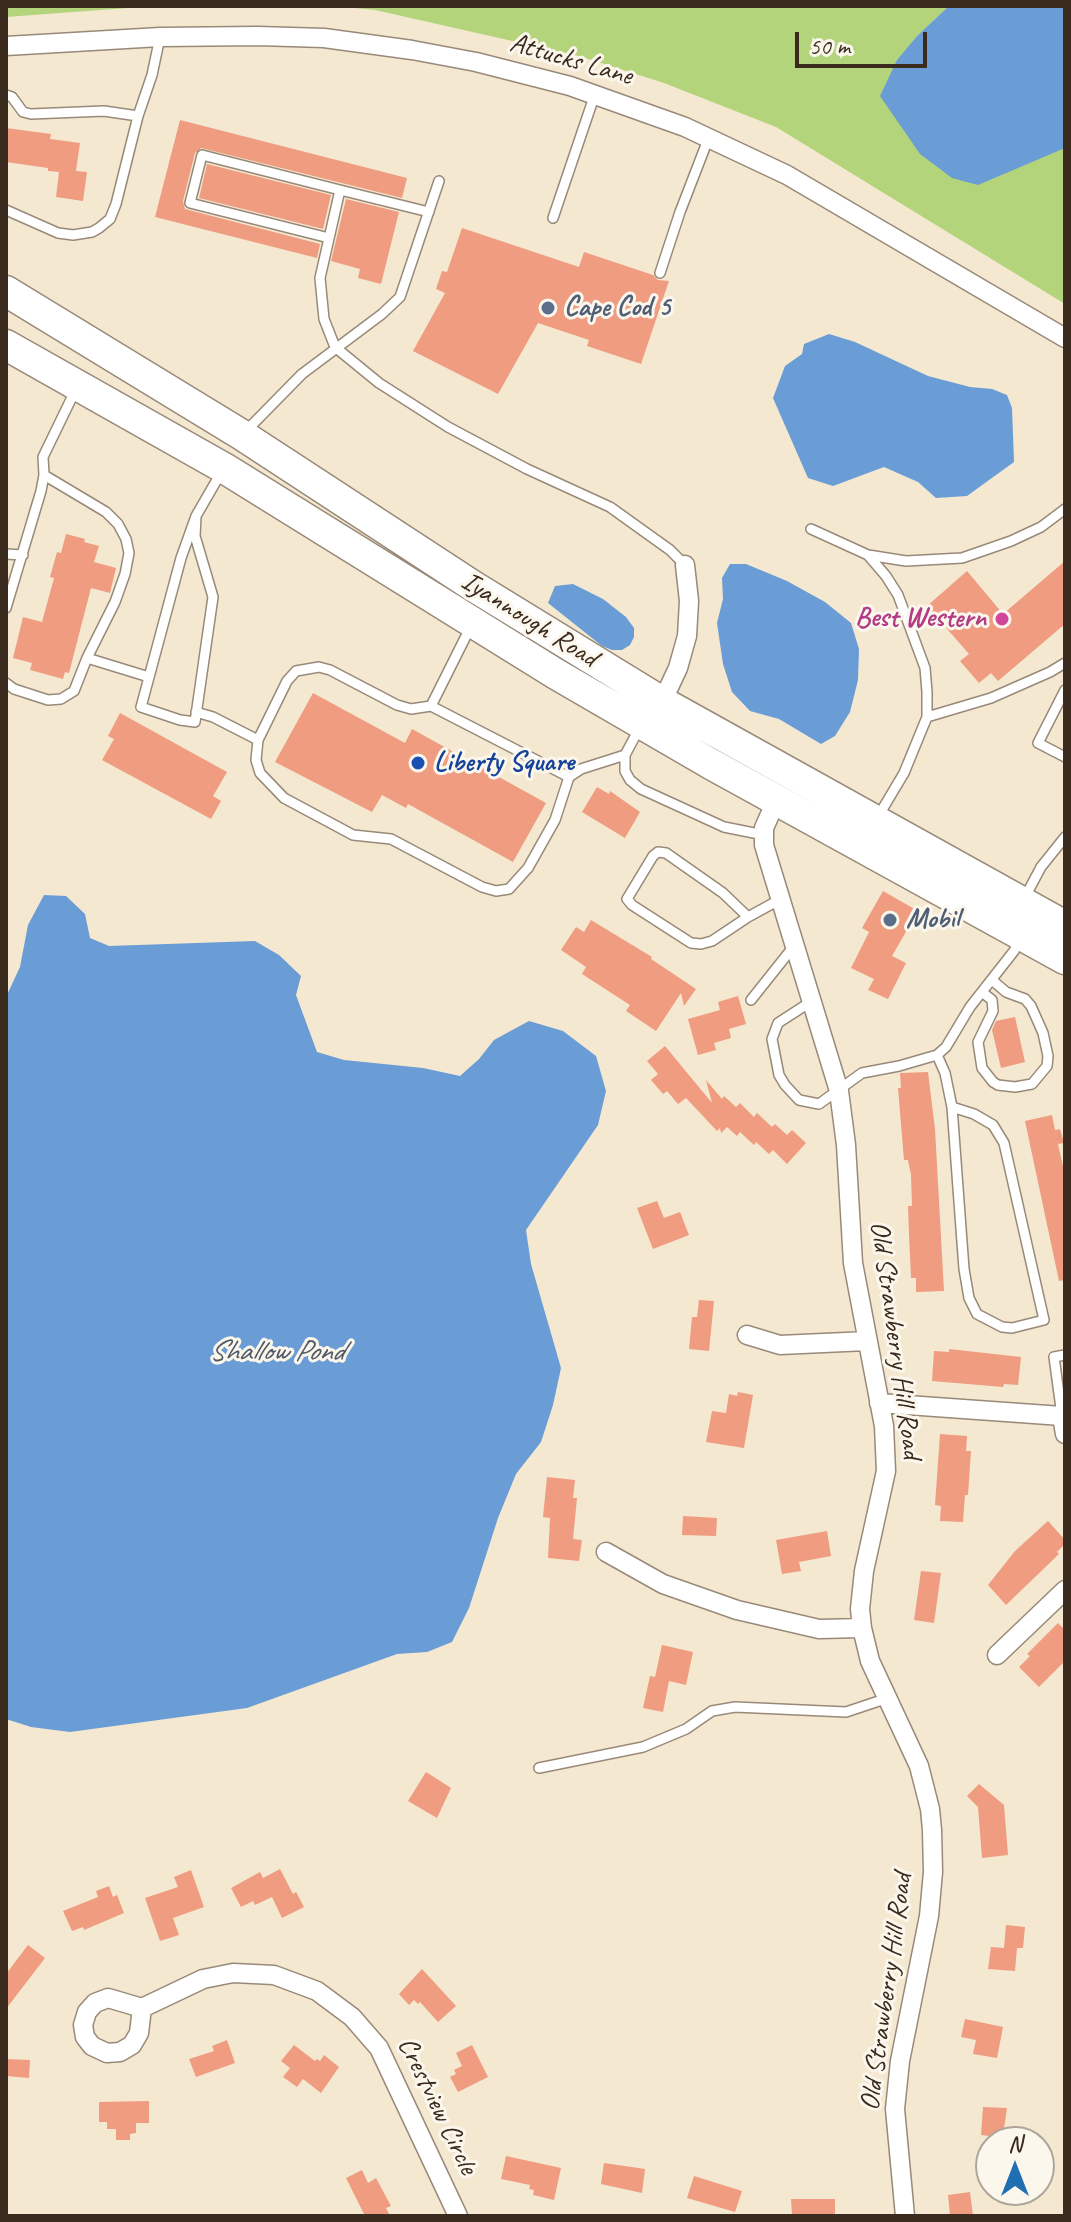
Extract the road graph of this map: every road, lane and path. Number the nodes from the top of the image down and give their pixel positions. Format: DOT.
graph roads {
  1 [pos="160,37"];
  2 [pos="6,46"];
  3 [pos="595,94"];
  4 [pos="6,95"];
  5 [pos="138,116"];
  6 [pos="709,137"];
  7 [pos="439,181"];
  8 [pos="340,190"];
  9 [pos="6,210"];
  10 [pos="429,212"];
  11 [pos="553,218"];
  12 [pos="329,238"];
  13 [pos="660,273"];
  14 [pos="6,291"];
  15 [pos="1065,338"];
  16 [pos="6,345"];
  17 [pos="335,347"];
  18 [pos="78,384"];
  19 [pos="242,435"];
  20 [pos="224,468"];
  21 [pos="44,475"];
  22 [pos="1065,509"];
  23 [pos="196,516"];
  24 [pos="811,529"];
  25 [pos="6,554"];
  26 [pos="23,555"];
  27 [pos="868,555"];
  28 [pos="685,565"];
  29 [pos="6,608"];
  30 [pos="473,622"];
  31 [pos="87,658"];
  32 [pos="1065,663"];
  33 [pos="149,677"];
  34 [pos="6,683"];
  35 [pos="1065,690"];
  36 [pos="431,706"];
  37 [pos="196,712"];
  38 [pos="652,714"];
  39 [pos="927,717"];
  40 [pos="258,740"];
  41 [pos="625,755"];
  42 [pos="1065,757"];
  43 [pos="569,777"];
  44 [pos="776,801"];
  45 [pos="875,822"];
  46 [pos="764,835"];
  47 [pos="1065,837"];
  48 [pos="779,900"];
  49 [pos="1022,902"];
  50 [pos="748,917"];
  51 [pos="1065,926"];
  52 [pos="1021,936"];
  53 [pos="795,945"];
  54 [pos="1065,959"];
  55 [pos="992,980"];
  56 [pos="982,992"];
  57 [pos="751,1000"];
  58 [pos="812,1001"];
  59 [pos="937,1055"];
  60 [pos="839,1091"];
  61 [pos="952,1107"];
  62 [pos="747,1335"];
  63 [pos="867,1341"];
  64 [pos="1065,1355"];
  65 [pos="879,1403"];
  66 [pos="1063,1425"];
  67 [pos="606,1552"];
  68 [pos="1065,1590"];
  69 [pos="862,1628"];
  70 [pos="997,1655"];
  71 [pos="888,1698"];
  72 [pos="539,1768"];
  73 [pos="142,2008"];
  74 [pos="458,2216"];
  75 [pos="905,2216"];
  1 -- 2 [label="street, Attucks Lane"];
  1 -- 3 [label="street, Attucks Lane"];
  1 -- 5 [label="lane"];
  3 -- 6 [label="street, Attucks Lane"];
  3 -- 11 [label="lane"];
  4 -- 5 [label="lane"];
  5 -- 9 [label="lane"];
  6 -- 13 [label="lane"];
  6 -- 15 [label="street, Attucks Lane"];
  7 -- 10 [label="lane"];
  8 -- 10 [label="lane"];
  8 -- 12 [label="lane"];
  8 -- 12 [label="lane"];
  10 -- 17 [label="lane"];
  12 -- 17 [label="lane"];
  14 -- 19 [label="main road, Iyannough Road"];
  16 -- 18 [label="main road, Iyannough Road"];
  17 -- 19 [label="lane"];
  17 -- 28 [label="lane"];
  18 -- 20 [label="main road, Iyannough Road"];
  18 -- 21 [label="lane"];
  19 -- 38 [label="main road, Iyannough Road"];
  20 -- 23 [label="lane"];
  20 -- 30 [label="main road, Iyannough Road"];
  21 -- 26 [label="lane"];
  21 -- 31 [label="lane"];
  22 -- 27 [label="lane"];
  23 -- 33 [label="lane"];
  23 -- 37 [label="lane"];
  24 -- 27 [label="lane"];
  25 -- 26 [label="lane"];
  26 -- 29 [label="lane"];
  27 -- 39 [label="lane"];
  28 -- 38 [label="street"];
  30 -- 36 [label="lane"];
  30 -- 38 [label="main road, Iyannough Road"];
  31 -- 33 [label="lane"];
  31 -- 34 [label="lane"];
  32 -- 39 [label="lane"];
  33 -- 37 [label="lane"];
  35 -- 42 [label="lane"];
  36 -- 40 [label="lane"];
  36 -- 43 [label="lane"];
  37 -- 40 [label="lane"];
  38 -- 41 [label="lane"];
  38 -- 44 [label="main road, Iyannough Road"];
  38 -- 45 [label="main road, Iyannough Road"];
  39 -- 45 [label="lane"];
  40 -- 43 [label="lane"];
  41 -- 43 [label="lane"];
  41 -- 46 [label="lane"];
  44 -- 46 [label="street"];
  44 -- 52 [label="main road, Iyannough Road"];
  45 -- 49 [label="main road, Iyannough Road"];
  46 -- 48 [label="street, Old Strawberry Hill Road"];
  47 -- 49 [label="lane"];
  48 -- 50 [label="lane"];
  48 -- 53 [label="street, Old Strawberry Hill Road"];
  49 -- 51 [label="main road, Iyannough Road"];
  50 -- 50 [label="lane"];
  52 -- 54 [label="main road, Iyannough Road"];
  52 -- 55 [label="lane"];
  53 -- 57 [label="lane"];
  53 -- 58 [label="street, Old Strawberry Hill Road"];
  55 -- 56 [label="lane"];
  55 -- 56 [label="lane"];
  56 -- 59 [label="lane"];
  58 -- 60 [label="street, Old Strawberry Hill Road"];
  58 -- 60 [label="lane"];
  59 -- 60 [label="lane"];
  59 -- 61 [label="lane"];
  60 -- 63 [label="street, Old Strawberry Hill Road"];
  61 -- 61 [label="lane"];
  62 -- 63 [label="street"];
  63 -- 65 [label="street, Old Strawberry Hill Road"];
  64 -- 66 [label="lane"];
  65 -- 66 [label="street"];
  65 -- 69 [label="street, Old Strawberry Hill Road"];
  67 -- 69 [label="street"];
  68 -- 70 [label="street"];
  69 -- 71 [label="street, Old Strawberry Hill Road"];
  71 -- 72 [label="lane"];
  71 -- 75 [label="street, Old Strawberry Hill Road"];
  73 -- 74 [label="street, Crestview Circle"];
}
